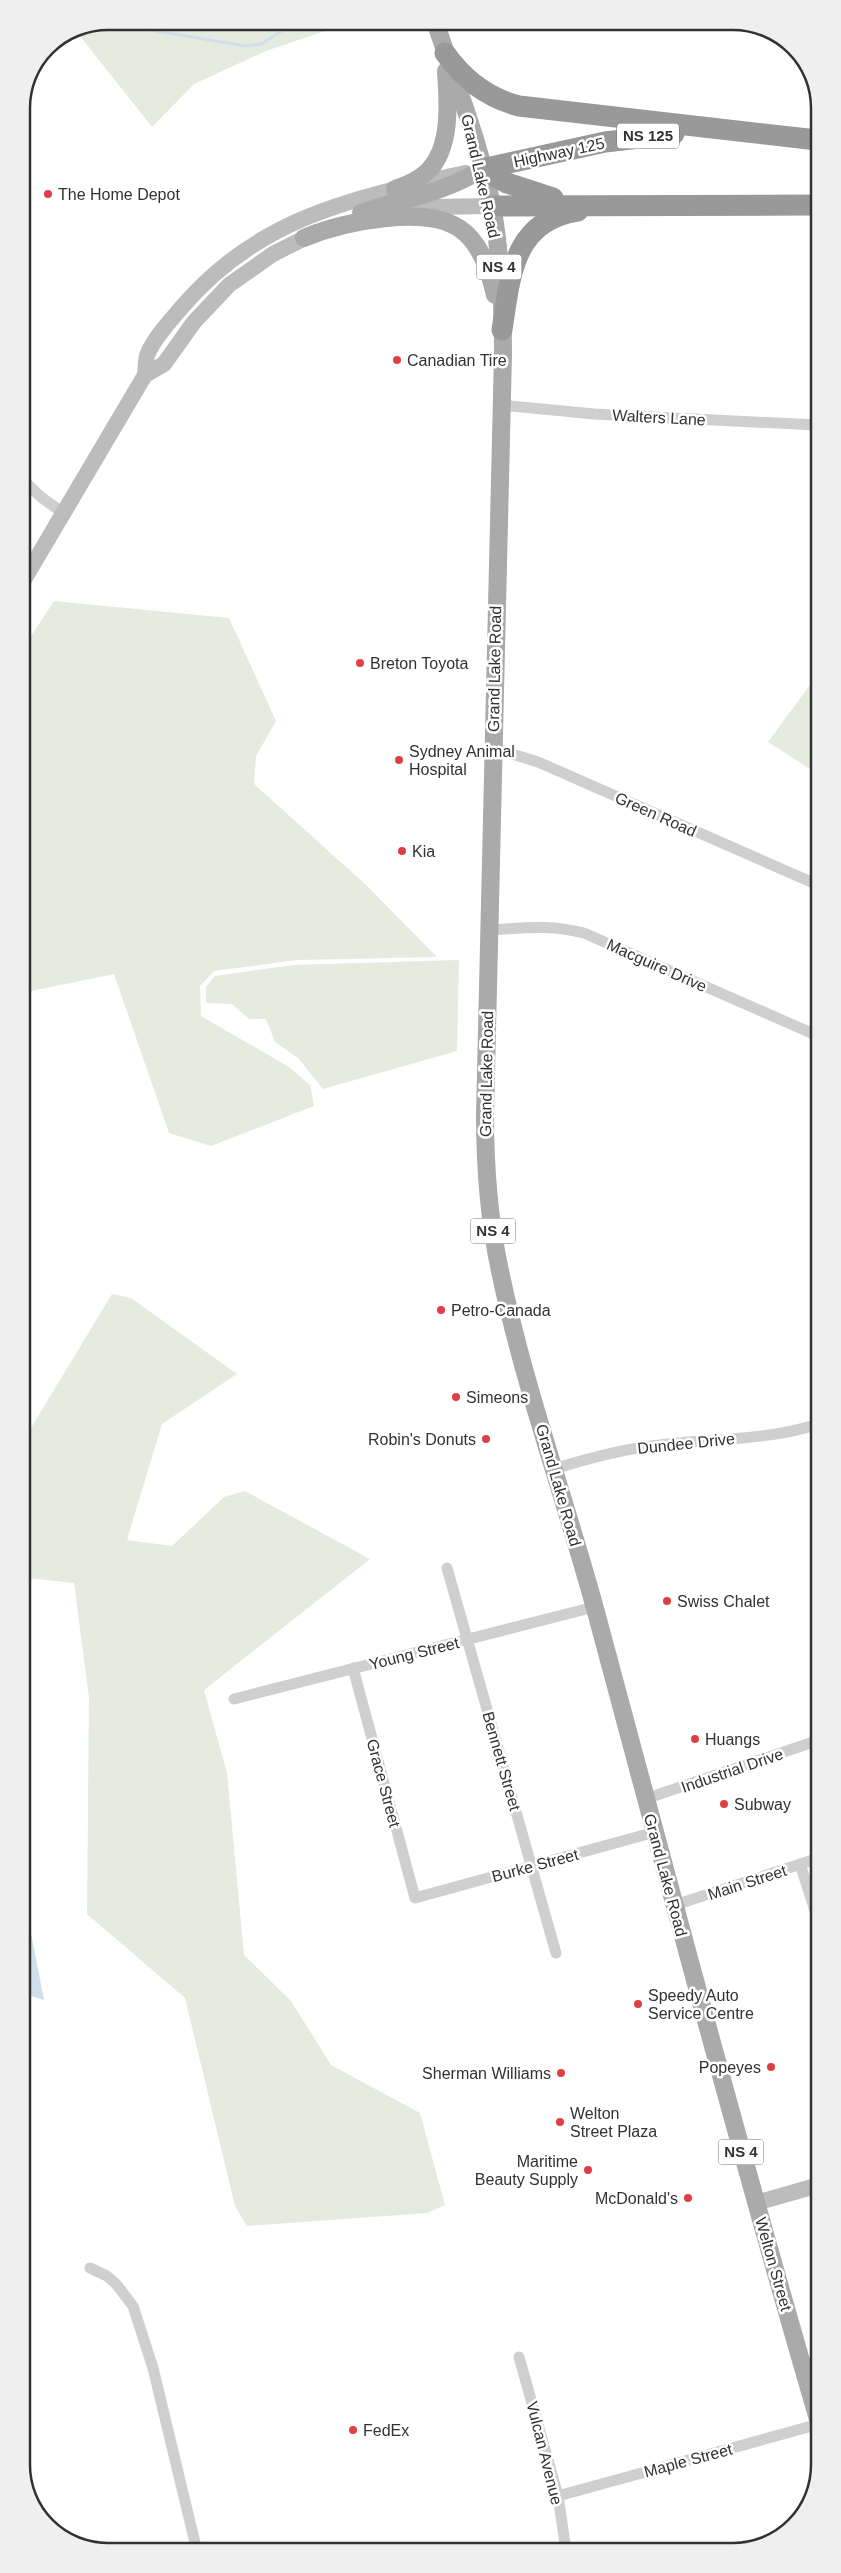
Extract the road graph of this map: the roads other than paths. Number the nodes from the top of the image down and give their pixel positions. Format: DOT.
graph roads {
  1 [pos="438,30"];
  2 [pos="445,53"];
  3 [pos="811,139"];
  4 [pos="811,140"];
  5 [pos="482,169"];
  6 [pos="395,189"];
  7 [pos="609,205"];
  8 [pos="811,205"];
  9 [pos="491,206"];
  10 [pos="678,207"];
  11 [pos="304,238"];
  12 [pos="502,330"];
  13 [pos="145,375"];
  14 [pos="501,405"];
  15 [pos="811,425"];
  16 [pos="30,487"];
  17 [pos="63,512"];
  18 [pos="30,569"];
  19 [pos="493,748"];
  20 [pos="811,882"];
  21 [pos="490,930"];
  22 [pos="811,1033"];
  23 [pos="811,1426"];
  24 [pos="554,1469"];
  25 [pos="447,1568"];
  26 [pos="594,1607"];
  27 [pos="467,1640"];
  28 [pos="353,1668"];
  29 [pos="234,1699"];
  30 [pos="811,1743"];
  31 [pos="645,1799"];
  32 [pos="655,1832"];
  33 [pos="811,1861"];
  34 [pos="800,1864"];
  35 [pos="532,1866"];
  36 [pos="415,1898"];
  37 [pos="811,1898"];
  38 [pos="675,1905"];
  39 [pos="556,1953"];
  40 [pos="727,2101"];
  41 [pos="811,2187"];
  42 [pos="756,2203"];
  43 [pos="90,2268"];
  44 [pos="519,2357"];
  45 [pos="811,2397"];
  46 [pos="811,2427"];
  47 [pos="558,2496"];
  48 [pos="196,2543"];
  49 [pos="565,2543"];
  1 -- 2 [label="main road, Grand Lake Road / NS 4"];
  2 -- 3 [label="highway"];
  2 -- 5 [label="main road, Grand Lake Road / NS 4"];
  2 -- 6 [label="main road"];
  4 -- 5 [label="highway, Highway 125 / NS 125"];
  5 -- 6 [label="main road"];
  5 -- 7 [label="highway"];
  5 -- 9 [label="main road, Grand Lake Road / NS 4"];
  5 -- 11 [label="main road"];
  6 -- 13 [label="main road"];
  7 -- 9 [label="highway"];
  7 -- 10 [label="highway"];
  8 -- 10 [label="highway"];
  9 -- 11 [label="main road"];
  9 -- 12 [label="main road, Grand Lake Road / NS 4"];
  10 -- 12 [label="highway"];
  11 -- 12 [label="main road"];
  11 -- 13 [label="main road"];
  12 -- 14 [label="main road, Grand Lake Road / NS 4"];
  13 -- 17 [label="main road"];
  14 -- 15 [label="street, Walters Lane"];
  14 -- 19 [label="main road, Grand Lake Road / NS 4"];
  16 -- 17 [label="street"];
  17 -- 18 [label="main road"];
  19 -- 20 [label="street, Green Road"];
  19 -- 21 [label="main road, Grand Lake Road / NS 4"];
  21 -- 22 [label="street, Macguire Drive"];
  21 -- 24 [label="main road, Grand Lake Road / NS 4"];
  23 -- 24 [label="street, Dundee Drive"];
  24 -- 26 [label="main road, Grand Lake Road / NS 4"];
  25 -- 27 [label="street, Bennett Street"];
  26 -- 27 [label="street, Young Street"];
  26 -- 31 [label="main road, Grand Lake Road / NS 4"];
  27 -- 28 [label="street, Young Street"];
  27 -- 35 [label="street, Bennett Street"];
  28 -- 29 [label="street, Young Street"];
  28 -- 36 [label="street, Grace Street"];
  30 -- 31 [label="street, Industrial Drive"];
  31 -- 32 [label="main road, Grand Lake Road / NS 4"];
  32 -- 35 [label="street, Burke Street"];
  32 -- 38 [label="main road, Grand Lake Road / NS 4"];
  33 -- 34 [label="street, Main Street"];
  34 -- 37 [label="street"];
  34 -- 38 [label="street, Main Street"];
  35 -- 36 [label="street, Burke Street"];
  35 -- 39 [label="street, Bennett Street"];
  38 -- 40 [label="main road, Grand Lake Road / NS 4"];
  40 -- 42 [label="main road, Welton Street / NS 4"];
  41 -- 42 [label="main road"];
  42 -- 45 [label="main road, Welton Street / NS 4"];
  43 -- 48 [label="street"];
  44 -- 47 [label="street, Vulcan Avenue"];
  46 -- 47 [label="street, Maple Street"];
  47 -- 49 [label="street, Vulcan Avenue"];
}
